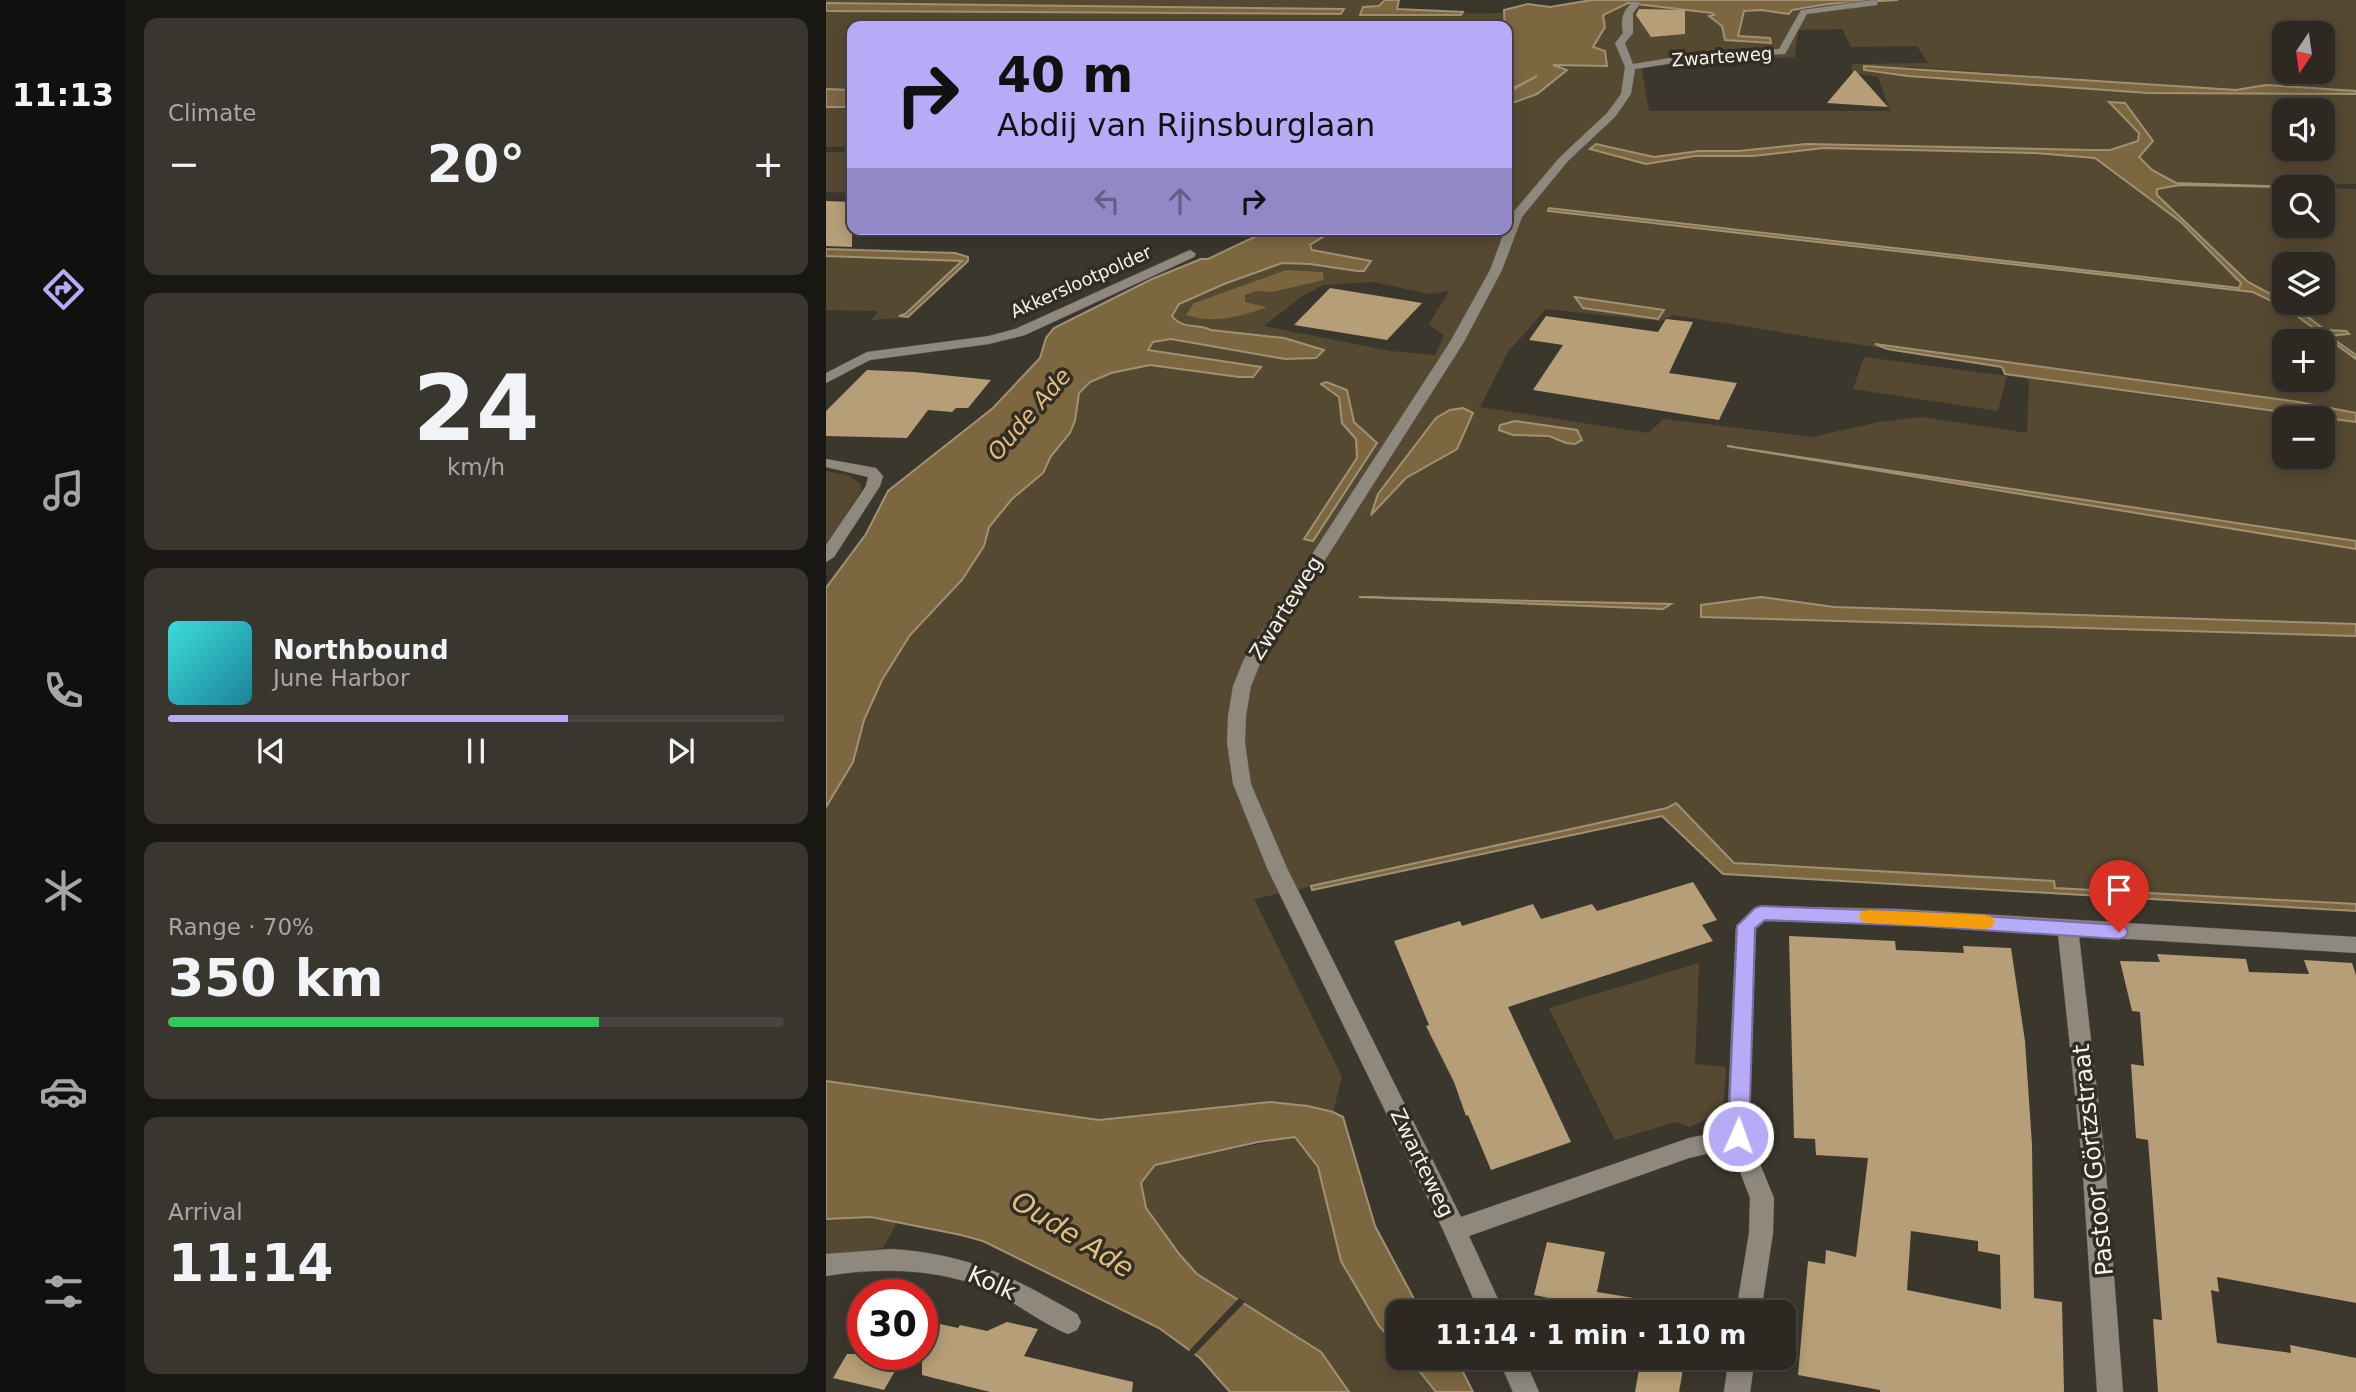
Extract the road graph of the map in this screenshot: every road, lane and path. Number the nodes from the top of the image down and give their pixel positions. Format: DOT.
graph roads {
  1 [pos="1637,3"];
  2 [pos="1874,3"];
  3 [pos="1630,67"];
  4 [pos="1512,225"];
  5 [pos="1508,235"];
  6 [pos="1190,254"];
  7 [pos="826,379"];
  8 [pos="826,463"];
  9 [pos="826,556"];
  10 [pos="2068,929"];
  11 [pos="2356,945"];
  12 [pos="1738,1136"];
  13 [pos="1455,1230"];
  14 [pos="826,1265"];
  15 [pos="1486,1300"];
  16 [pos="1751,1300"];
  17 [pos="1068,1322"];
  18 [pos="1516,1370"];
  19 [pos="1740,1370"];
  20 [pos="1526,1392"];
  21 [pos="1737,1392"];
  22 [pos="2110,1392"];
  1 -- 3 [label="street, Zwarteweg"];
  2 -- 3 [label="street, Zwarteweg"];
  3 -- 4 [label="street, Zwarteweg"];
  5 -- 13 [label="street, Zwarteweg"];
  6 -- 7 [label="street, Akkerslootpolder"];
  8 -- 9 [label="street"];
  10 -- 11 [label="street"];
  10 -- 12 [label="street"];
  10 -- 22 [label="street, Pastoor Görtzstraat"];
  12 -- 13 [label="street"];
  12 -- 16 [label="street"];
  13 -- 15 [label="street, Zwarteweg"];
  14 -- 17 [label="street, Kolk"];
  18 -- 20 [label="street"];
  19 -- 21 [label="street"];
}
